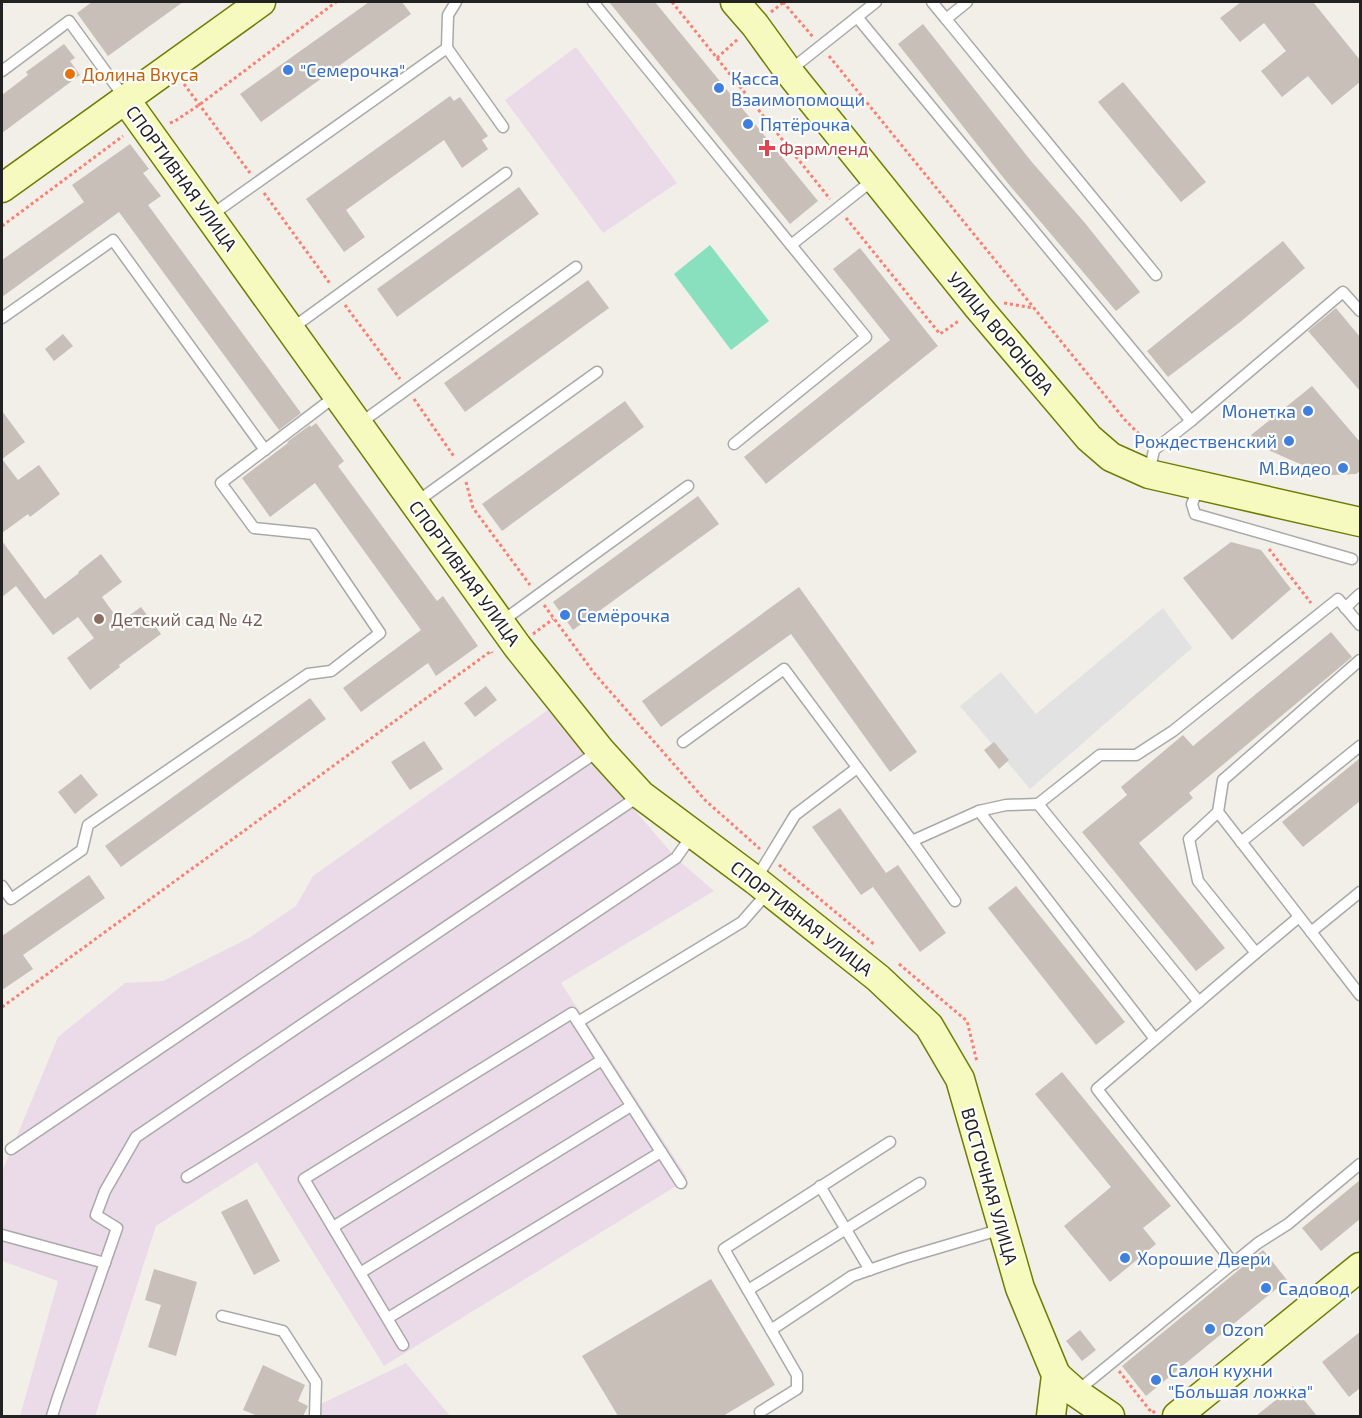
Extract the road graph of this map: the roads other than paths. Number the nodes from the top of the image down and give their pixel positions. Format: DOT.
graph roads {
  1 [pos="261,2"];
  2 [pos="456,2"];
  3 [pos="593,2"];
  4 [pos="735,2"];
  5 [pos="876,2"];
  6 [pos="932,2"];
  7 [pos="967,2"];
  8 [pos="857,18"];
  9 [pos="946,19"];
  10 [pos="447,48"];
  11 [pos="2,71"];
  12 [pos="789,72"];
  13 [pos="125,99"];
  14 [pos="503,127"];
  15 [pos="506,173"];
  16 [pos="874,179"];
  17 [pos="2,188"];
  18 [pos="210,217"];
  19 [pos="791,245"];
  20 [pos="576,267"];
  21 [pos="1156,275"];
  22 [pos="1360,311"];
  23 [pos="2,318"];
  24 [pos="291,330"];
  25 [pos="597,372"];
  26 [pos="338,395"];
  27 [pos="1191,421"];
  28 [pos="358,424"];
  29 [pos="734,444"];
  30 [pos="265,450"];
  31 [pos="1152,462"];
  32 [pos="1199,485"];
  33 [pos="688,486"];
  34 [pos="415,503"];
  35 [pos="1360,522"];
  36 [pos="1352,559"];
  37 [pos="1360,594"];
  38 [pos="1346,608"];
  39 [pos="501,622"];
  40 [pos="1360,626"];
  41 [pos="1360,660"];
  42 [pos="683,742"];
  43 [pos="1360,746"];
  44 [pos="600,750"];
  45 [pos="857,768"];
  46 [pos="642,795"];
  47 [pos="1038,804"];
  48 [pos="979,811"];
  49 [pos="1218,812"];
  50 [pos="693,834"];
  51 [pos="912,841"];
  52 [pos="1241,842"];
  53 [pos="765,876"];
  54 [pos="2,886"];
  55 [pos="1360,892"];
  56 [pos="955,901"];
  57 [pos="1299,917"];
  58 [pos="1311,932"];
  59 [pos="1256,953"];
  60 [pos="886,969"];
  61 [pos="1360,995"];
  62 [pos="1198,1002"];
  63 [pos="578,1022"];
  64 [pos="1155,1039"];
  65 [pos="602,1060"];
  66 [pos="631,1106"];
  67 [pos="891,1142"];
  68 [pos="10,1149"];
  69 [pos="661,1152"];
  70 [pos="1360,1164"];
  71 [pos="187,1177"];
  72 [pos="681,1183"];
  73 [pos="920,1183"];
  74 [pos="820,1186"];
  75 [pos="333,1227"];
  76 [pos="845,1229"];
  77 [pos="1002,1229"];
  78 [pos="2,1235"];
  79 [pos="105,1263"];
  80 [pos="1234,1264"];
  81 [pos="1360,1267"];
  82 [pos="870,1270"];
  83 [pos="360,1273"];
  84 [pos="748,1290"];
  85 [pos="222,1316"];
  86 [pos="387,1318"];
  87 [pos="771,1330"];
  88 [pos="404,1345"];
  89 [pos="1072,1395"];
  90 [pos="760,1412"];
  91 [pos="52,1416"];
  92 [pos="315,1416"];
  93 [pos="1051,1416"];
  94 [pos="1110,1416"];
  95 [pos="1177,1416"];
  1 -- 13 [label="street, СПОРТИВНАЯ УЛИЦА"];
  2 -- 10 [label="lane"];
  3 -- 19 [label="lane"];
  4 -- 12 [label="street, УЛИЦА ВОРОНОВА"];
  5 -- 8 [label="lane"];
  6 -- 9 [label="lane"];
  7 -- 9 [label="lane"];
  8 -- 12 [label="lane"];
  8 -- 27 [label="lane"];
  9 -- 21 [label="lane"];
  10 -- 14 [label="lane"];
  10 -- 18 [label="lane"];
  11 -- 13 [label="lane"];
  12 -- 16 [label="street, УЛИЦА ВОРОНОВА"];
  13 -- 17 [label="street, СПОРТИВНАЯ УЛИЦА"];
  13 -- 18 [label="street, СПОРТИВНАЯ УЛИЦА"];
  15 -- 24 [label="lane"];
  16 -- 19 [label="lane"];
  16 -- 31 [label="street, УЛИЦА ВОРОНОВА"];
  18 -- 24 [label="street, СПОРТИВНАЯ УЛИЦА"];
  19 -- 29 [label="lane"];
  20 -- 28 [label="lane"];
  22 -- 27 [label="lane"];
  23 -- 30 [label="lane"];
  24 -- 26 [label="street, СПОРТИВНАЯ УЛИЦА"];
  25 -- 34 [label="lane"];
  26 -- 28 [label="street, СПОРТИВНАЯ УЛИЦА"];
  26 -- 30 [label="lane"];
  27 -- 31 [label="lane"];
  28 -- 34 [label="street, СПОРТИВНАЯ УЛИЦА"];
  30 -- 54 [label="lane"];
  31 -- 32 [label="street, УЛИЦА ВОРОНОВА"];
  32 -- 35 [label="street, УЛИЦА ВОРОНОВА"];
  32 -- 36 [label="lane"];
  33 -- 39 [label="lane"];
  34 -- 39 [label="street, СПОРТИВНАЯ УЛИЦА"];
  37 -- 38 [label="lane"];
  38 -- 40 [label="lane"];
  38 -- 47 [label="lane"];
  39 -- 44 [label="street, СПОРТИВНАЯ УЛИЦА"];
  41 -- 49 [label="lane"];
  42 -- 45 [label="lane"];
  43 -- 52 [label="lane"];
  44 -- 46 [label="street, СПОРТИВНАЯ УЛИЦА"];
  44 -- 68 [label="lane"];
  45 -- 51 [label="lane"];
  45 -- 53 [label="lane"];
  46 -- 50 [label="street, СПОРТИВНАЯ УЛИЦА"];
  46 -- 79 [label="lane"];
  47 -- 48 [label="lane"];
  47 -- 62 [label="lane"];
  48 -- 51 [label="lane"];
  48 -- 64 [label="lane"];
  49 -- 52 [label="lane"];
  49 -- 59 [label="lane"];
  50 -- 53 [label="street, СПОРТИВНАЯ УЛИЦА"];
  50 -- 71 [label="lane"];
  51 -- 56 [label="lane"];
  52 -- 57 [label="lane"];
  53 -- 60 [label="street, СПОРТИВНАЯ УЛИЦА"];
  53 -- 63 [label="lane"];
  55 -- 58 [label="lane"];
  57 -- 58 [label="lane"];
  57 -- 59 [label="lane"];
  58 -- 61 [label="lane"];
  59 -- 62 [label="lane"];
  60 -- 77 [label="street, ВОСТОЧНАЯ УЛИЦА"];
  62 -- 64 [label="lane"];
  63 -- 65 [label="lane"];
  63 -- 75 [label="lane"];
  64 -- 80 [label="lane"];
  65 -- 66 [label="lane"];
  65 -- 75 [label="lane"];
  66 -- 69 [label="lane"];
  66 -- 83 [label="lane"];
  67 -- 74 [label="lane"];
  69 -- 72 [label="lane"];
  69 -- 86 [label="lane"];
  70 -- 80 [label="lane"];
  73 -- 76 [label="lane"];
  74 -- 76 [label="lane"];
  74 -- 84 [label="lane"];
  75 -- 83 [label="lane"];
  76 -- 82 [label="lane"];
  76 -- 84 [label="lane"];
  77 -- 82 [label="lane"];
  77 -- 89 [label="street, ВОСТОЧНАЯ УЛИЦА"];
  78 -- 79 [label="lane"];
  79 -- 91 [label="lane"];
  80 -- 89 [label="lane"];
  81 -- 95 [label="street"];
  82 -- 87 [label="lane"];
  83 -- 86 [label="lane"];
  84 -- 87 [label="lane"];
  85 -- 92 [label="lane"];
  86 -- 88 [label="lane"];
  87 -- 90 [label="lane"];
  89 -- 93 [label="street, ВОСТОЧНАЯ УЛИЦА"];
  89 -- 94 [label="street"];
}
